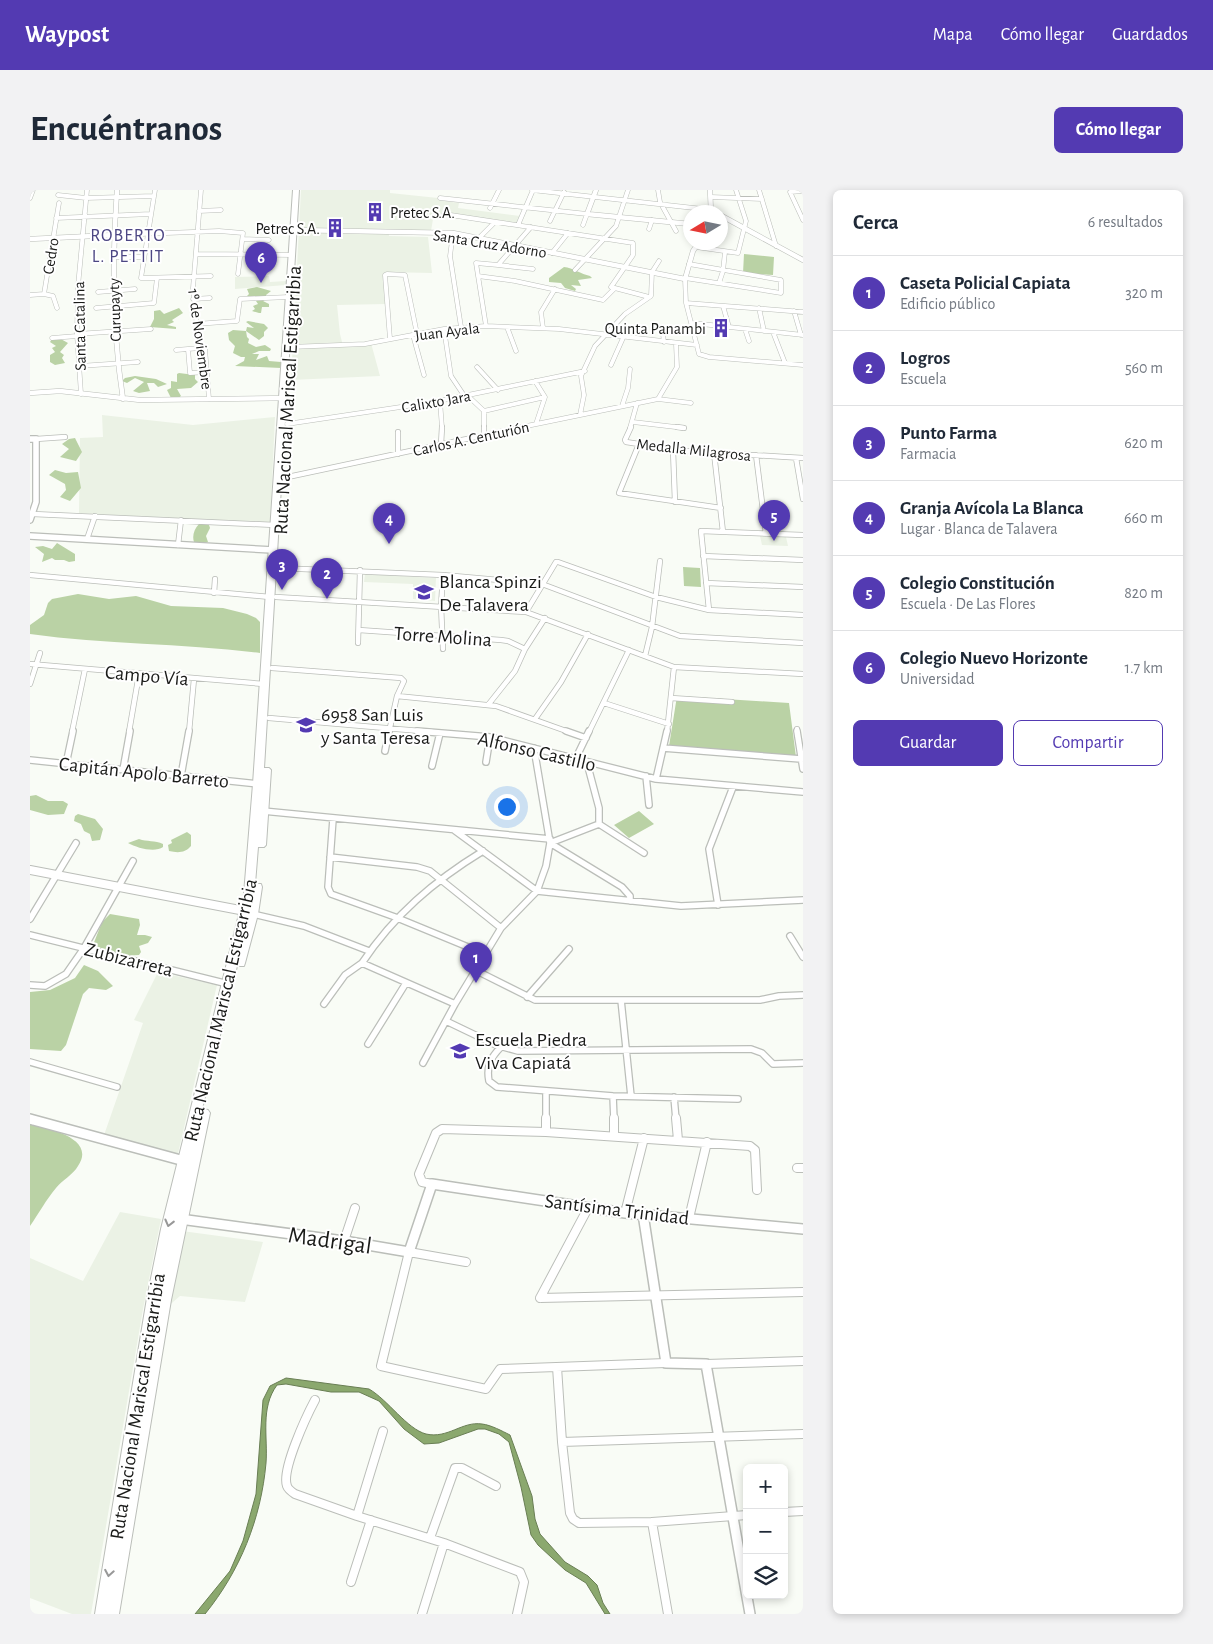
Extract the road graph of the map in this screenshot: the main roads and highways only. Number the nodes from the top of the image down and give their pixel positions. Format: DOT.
graph roads {
  1 [pos="298,190"];
  2 [pos="296,229"];
  3 [pos="285,398"];
  4 [pos="273,597"];
  5 [pos="249,913"];
  6 [pos="189,1163"];
  7 [pos="102,1614"];
  8 [pos="112,1614"];
  1 -- 2 [label="highway, Ruta Nacional Mariscal Estigarribia"];
  2 -- 3 [label="highway, Ruta Nacional Mariscal Estigarribia"];
  2 -- 3 [label="highway, Ruta Nacional Mariscal Estigarribia"];
  3 -- 4 [label="highway, Ruta Nacional Mariscal Estigarribia"];
  3 -- 4 [label="highway, Ruta Nacional Mariscal Estigarribia"];
  4 -- 5 [label="highway, Ruta Nacional Mariscal Estigarribia"];
  4 -- 5 [label="highway, Ruta Nacional Mariscal Estigarribia"];
  5 -- 6 [label="highway, Ruta Nacional Mariscal Estigarribia"];
  5 -- 6 [label="highway, Ruta Nacional Mariscal Estigarribia"];
  6 -- 7 [label="highway, Ruta Nacional Mariscal Estigarribia, one-way"];
  6 -- 8 [label="highway, Ruta Nacional Mariscal Estigarribia"];
}
